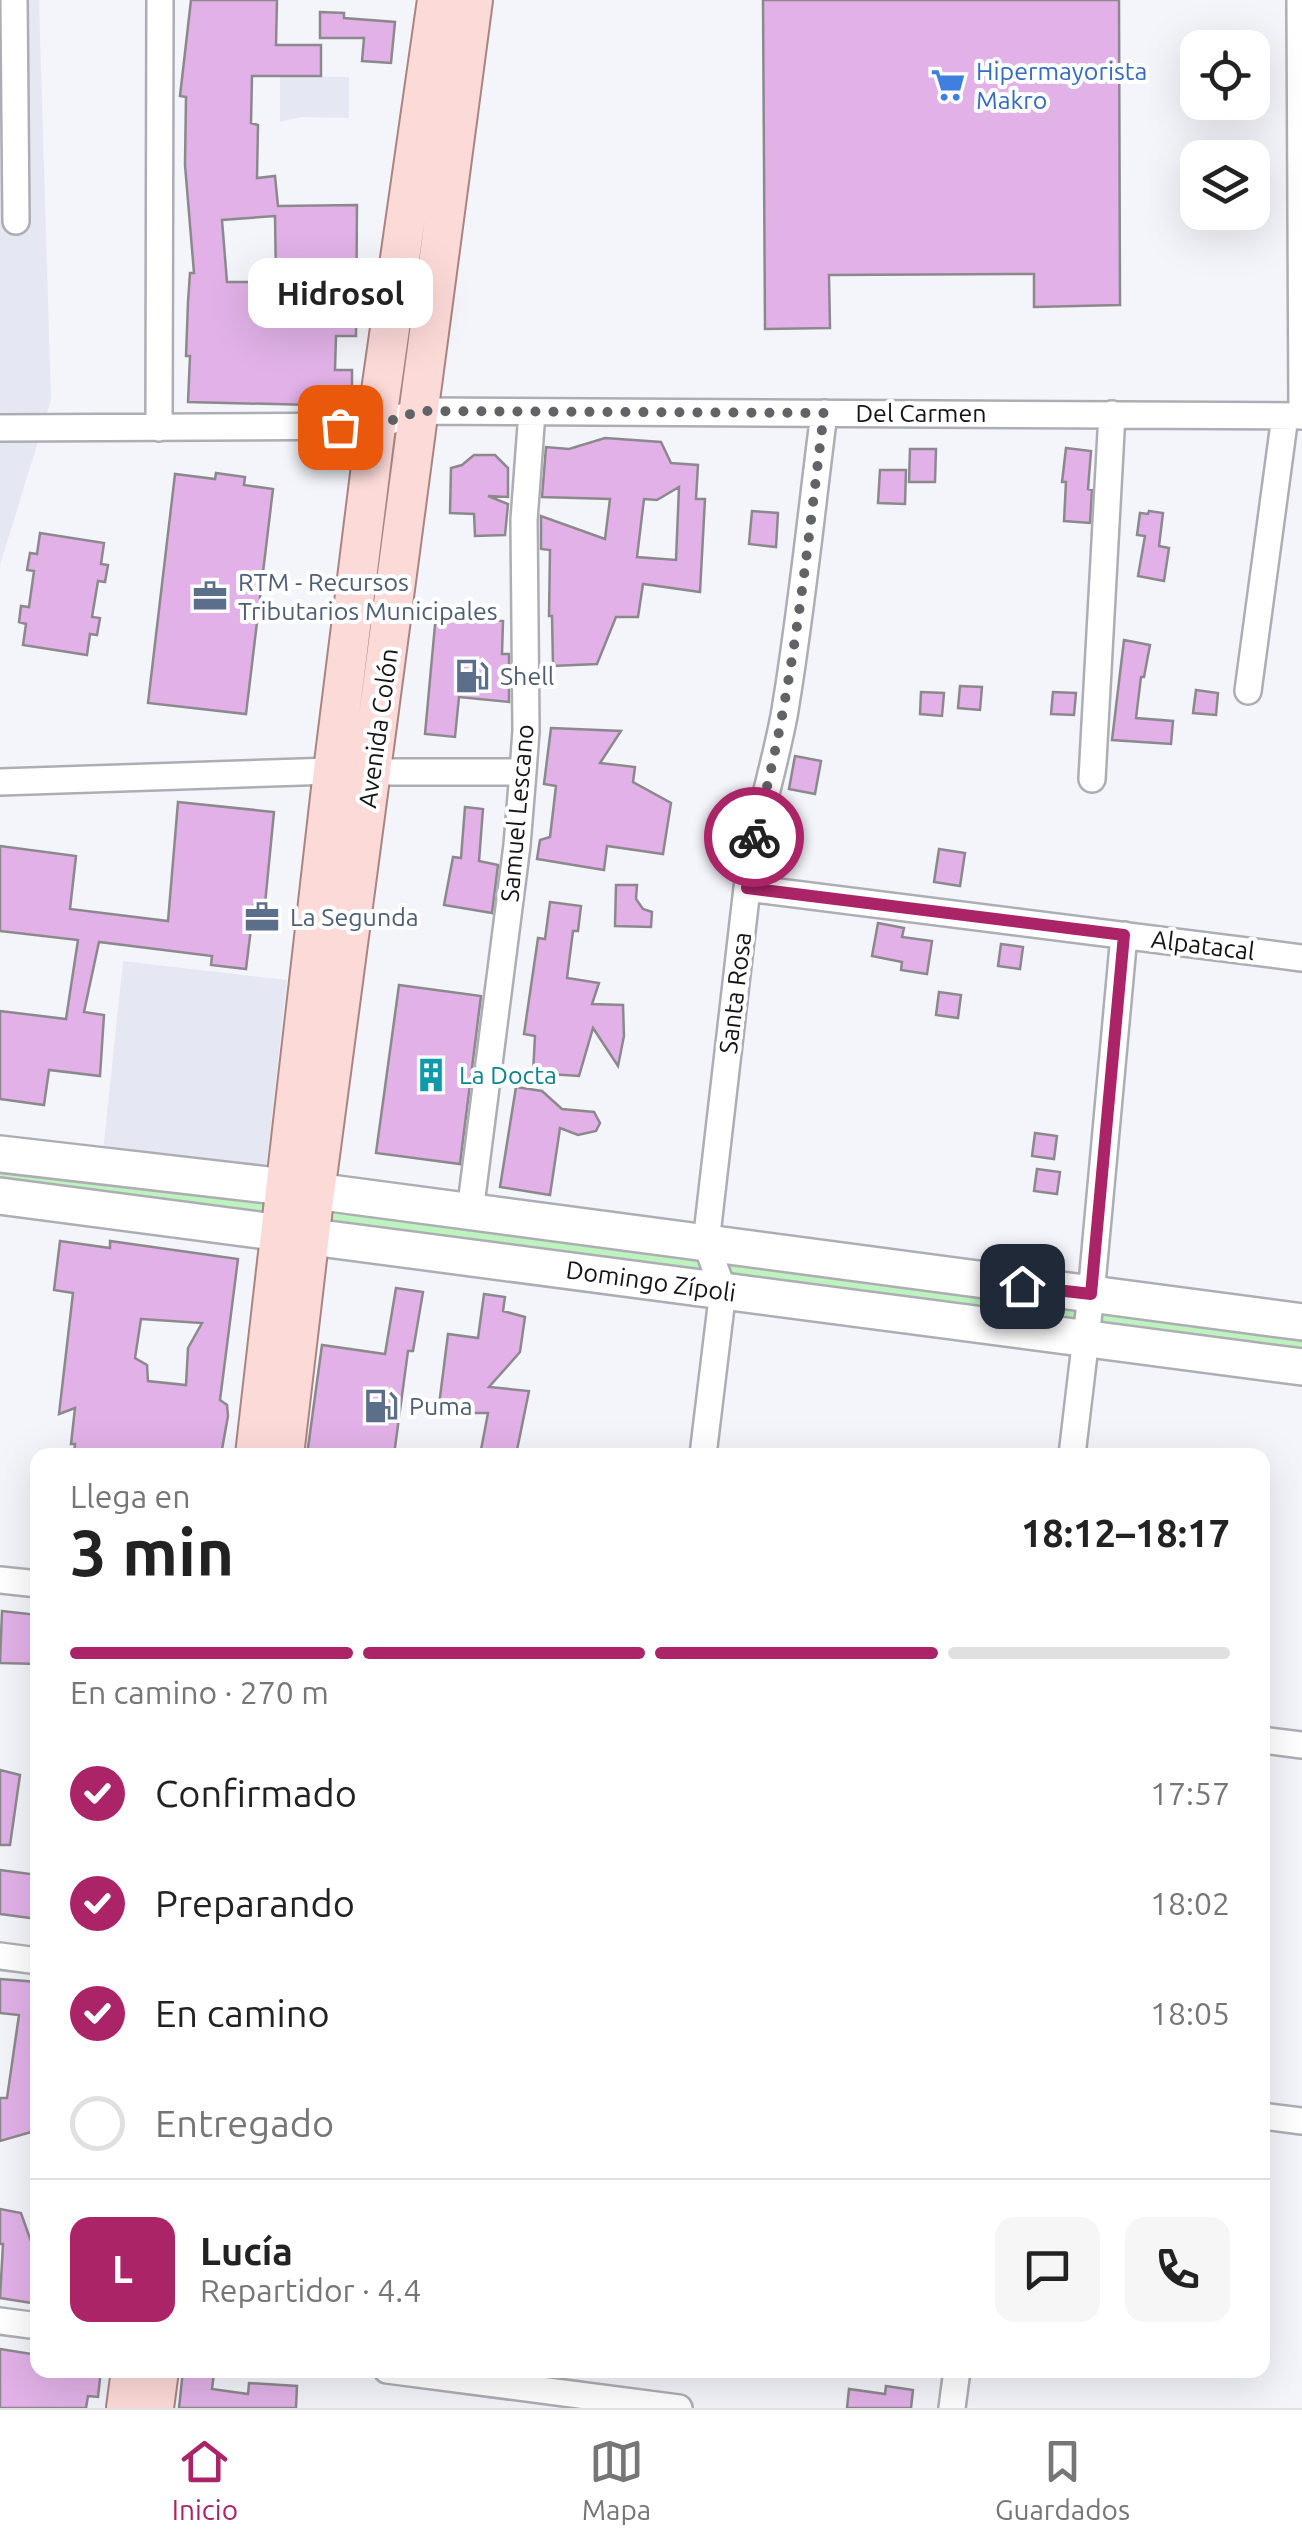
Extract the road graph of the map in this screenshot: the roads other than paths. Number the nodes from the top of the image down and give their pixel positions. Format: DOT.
graph roads {
  1 [pos="14,0"];
  2 [pos="160,0"];
  3 [pos="437,0"];
  4 [pos="472,0"];
  5 [pos="1300,0"];
  6 [pos="16,221"];
  7 [pos="419,411"];
  8 [pos="532,412"];
  9 [pos="824,413"];
  10 [pos="1112,414"];
  11 [pos="1296,416"];
  12 [pos="376,426"];
  13 [pos="0,428"];
  14 [pos="159,428"];
  15 [pos="1248,691"];
  16 [pos="333,771"];
  17 [pos="373,772"];
  18 [pos="523,772"];
  19 [pos="1092,780"];
  20 [pos="0,782"];
  21 [pos="747,888"];
  22 [pos="1124,935"];
  23 [pos="1302,958"];
  24 [pos="0,1154"];
  25 [pos="300,1189"];
  26 [pos="0,1196"];
  27 [pos="470,1212"];
  28 [pos="295,1233"];
  29 [pos="706,1243"];
  30 [pos="723,1290"];
  31 [pos="1091,1294"];
  32 [pos="1302,1322"];
  33 [pos="1086,1339"];
  34 [pos="1302,1368"];
  35 [pos="256,1448"];
  36 [pos="284,1448"];
  37 [pos="704,1448"];
  38 [pos="1073,1448"];
  39 [pos="0,1580"];
  40 [pos="30,1583"];
  41 [pos="1270,1741"];
  42 [pos="1302,1745"];
  43 [pos="0,1956"];
  44 [pos="30,1959"];
  45 [pos="1270,2117"];
  46 [pos="1302,2121"];
  47 [pos="0,2321"];
  48 [pos="30,2325"];
  49 [pos="130,2378"];
  50 [pos="158,2378"];
  51 [pos="461,2378"];
  52 [pos="956,2378"];
  53 [pos="582,2391"];
  54 [pos="126,2408"];
  55 [pos="154,2408"];
  56 [pos="679,2408"];
  57 [pos="952,2408"];
  1 -- 6 [label="street"];
  2 -- 14 [label="street"];
  3 -- 12 [label="main road, Avenida Colón"];
  4 -- 7 [label="main road, Avenida Colón"];
  5 -- 11 [label="street"];
  7 -- 8 [label="street, Del Carmen"];
  7 -- 12 [label="street, Del Carmen"];
  7 -- 17 [label="main road, Avenida Colón"];
  8 -- 9 [label="street, Del Carmen"];
  8 -- 18 [label="street, Samuel Lescano"];
  9 -- 10 [label="street, Del Carmen"];
  9 -- 21 [label="street, Santa Rosa"];
  10 -- 11 [label="street, Del Carmen"];
  10 -- 19 [label="street"];
  11 -- 15 [label="street"];
  12 -- 14 [label="street"];
  12 -- 16 [label="main road, Avenida Colón"];
  13 -- 14 [label="street"];
  16 -- 20 [label="street"];
  16 -- 25 [label="main road, Avenida Colón"];
  17 -- 18 [label="street"];
  17 -- 25 [label="main road, Avenida Colón"];
  18 -- 27 [label="street, Samuel Lescano"];
  21 -- 22 [label="street, Alpatacal"];
  21 -- 29 [label="street, Santa Rosa"];
  22 -- 23 [label="street, Alpatacal"];
  22 -- 31 [label="street"];
  24 -- 25 [label="main road, Domingo Zípoli"];
  25 -- 27 [label="main road, Domingo Zípoli"];
  25 -- 28 [label="main road, Avenida Colón"];
  26 -- 28 [label="main road, Domingo Zípoli"];
  27 -- 29 [label="main road, Domingo Zípoli"];
  28 -- 30 [label="main road, Domingo Zípoli"];
  28 -- 35 [label="main road, Avenida Colón"];
  28 -- 36 [label="main road, Avenida Colón"];
  29 -- 30 [label="street, Santa Rosa"];
  29 -- 31 [label="main road, Domingo Zípoli"];
  30 -- 33 [label="main road, Domingo Zípoli"];
  30 -- 37 [label="street, Santa Rosa"];
  31 -- 32 [label="main road, Domingo Zípoli"];
  31 -- 33 [label="street"];
  33 -- 34 [label="main road, Domingo Zípoli"];
  33 -- 38 [label="street"];
  39 -- 40 [label="street"];
  41 -- 42 [label="street"];
  43 -- 44 [label="street"];
  45 -- 46 [label="street"];
  47 -- 48 [label="street"];
  49 -- 54 [label="main road"];
  50 -- 55 [label="main road"];
  51 -- 53 [label="street"];
  52 -- 57 [label="street"];
  53 -- 56 [label="street"];
}
